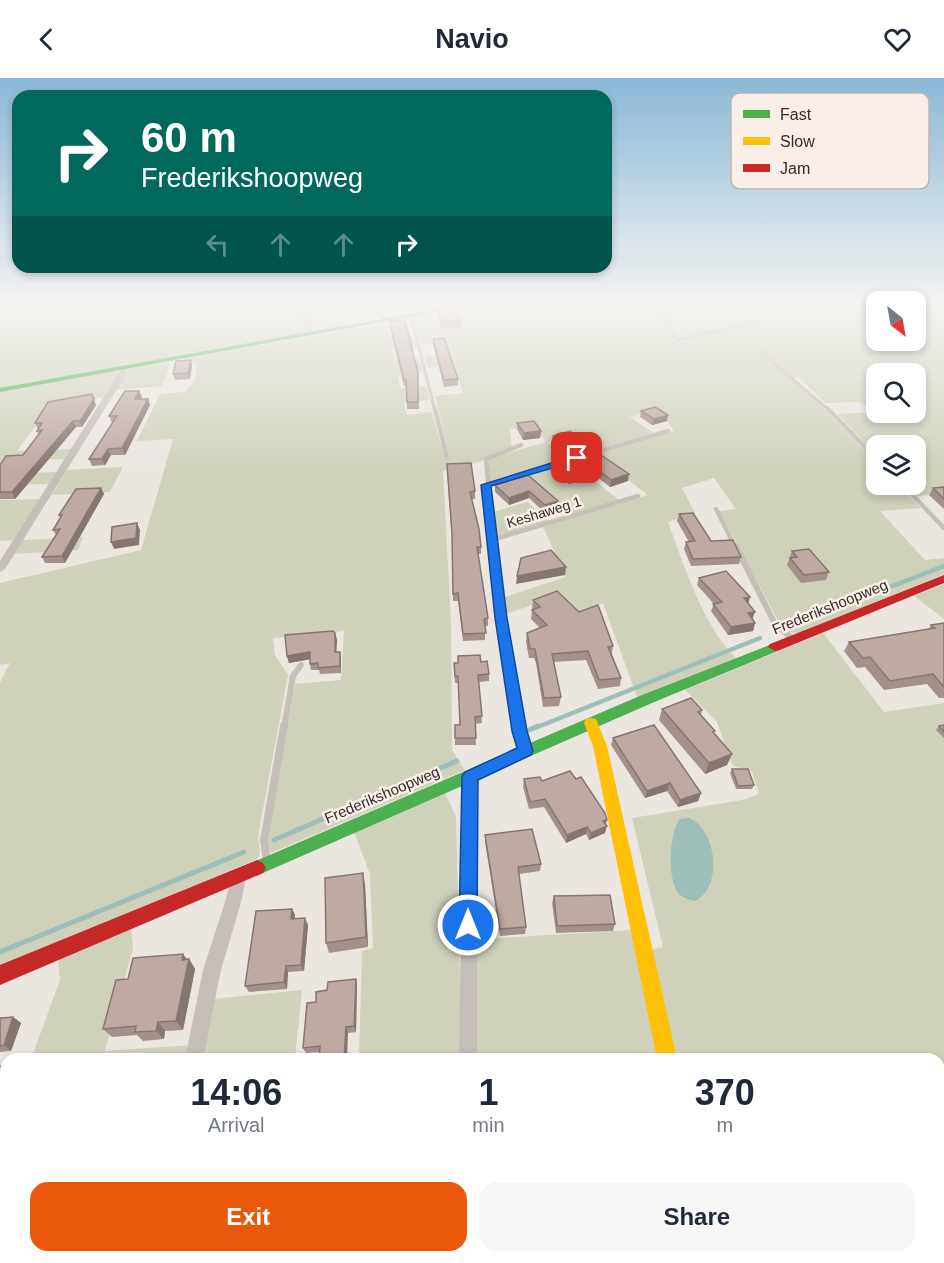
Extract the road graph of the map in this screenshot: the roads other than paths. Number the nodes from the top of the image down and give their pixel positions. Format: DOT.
graph roads {
  1 [pos="170,359"];
  2 [pos="422,359"];
  3 [pos="770,359"];
  4 [pos="122,368"];
  5 [pos="0,390"];
  6 [pos="668,431"];
  7 [pos="521,446"];
  8 [pos="866,448"];
  9 [pos="447,456"];
  10 [pos="486,485"];
  11 [pos="912,495"];
  12 [pos="638,496"];
  13 [pos="716,509"];
  14 [pos="944,528"];
  15 [pos="492,540"];
  16 [pos="0,569"];
  17 [pos="944,579"];
  18 [pos="794,640"];
  19 [pos="302,665"];
  20 [pos="591,723"];
  21 [pos="525,751"];
  22 [pos="470,776"];
  23 [pos="268,862"];
  24 [pos="238,876"];
  25 [pos="0,975"];
  26 [pos="195,1053"];
  27 [pos="468,1053"];
  28 [pos="666,1053"];
  1 -- 4 [label="street"];
  2 -- 9 [label="lane"];
  3 -- 8 [label="lane"];
  4 -- 5 [label="street"];
  4 -- 16 [label="street"];
  6 -- 10 [label="lane"];
  7 -- 10 [label="lane"];
  10 -- 15 [label="lane"];
  11 -- 14 [label="lane"];
  12 -- 15 [label="lane, Keshaweg 1"];
  13 -- 18 [label="lane"];
  15 -- 21 [label="lane"];
  17 -- 18 [label="street, Frederikshoopweg"];
  18 -- 20 [label="street, Frederikshoopweg"];
  19 -- 23 [label="lane"];
  20 -- 21 [label="street, Frederikshoopweg"];
  20 -- 28 [label="street"];
  21 -- 22 [label="street, Frederikshoopweg"];
  22 -- 23 [label="street, Frederikshoopweg"];
  22 -- 27 [label="street"];
  23 -- 24 [label="street, Frederikshoopweg"];
  24 -- 25 [label="street, Frederikshoopweg"];
  24 -- 26 [label="street"];
}
